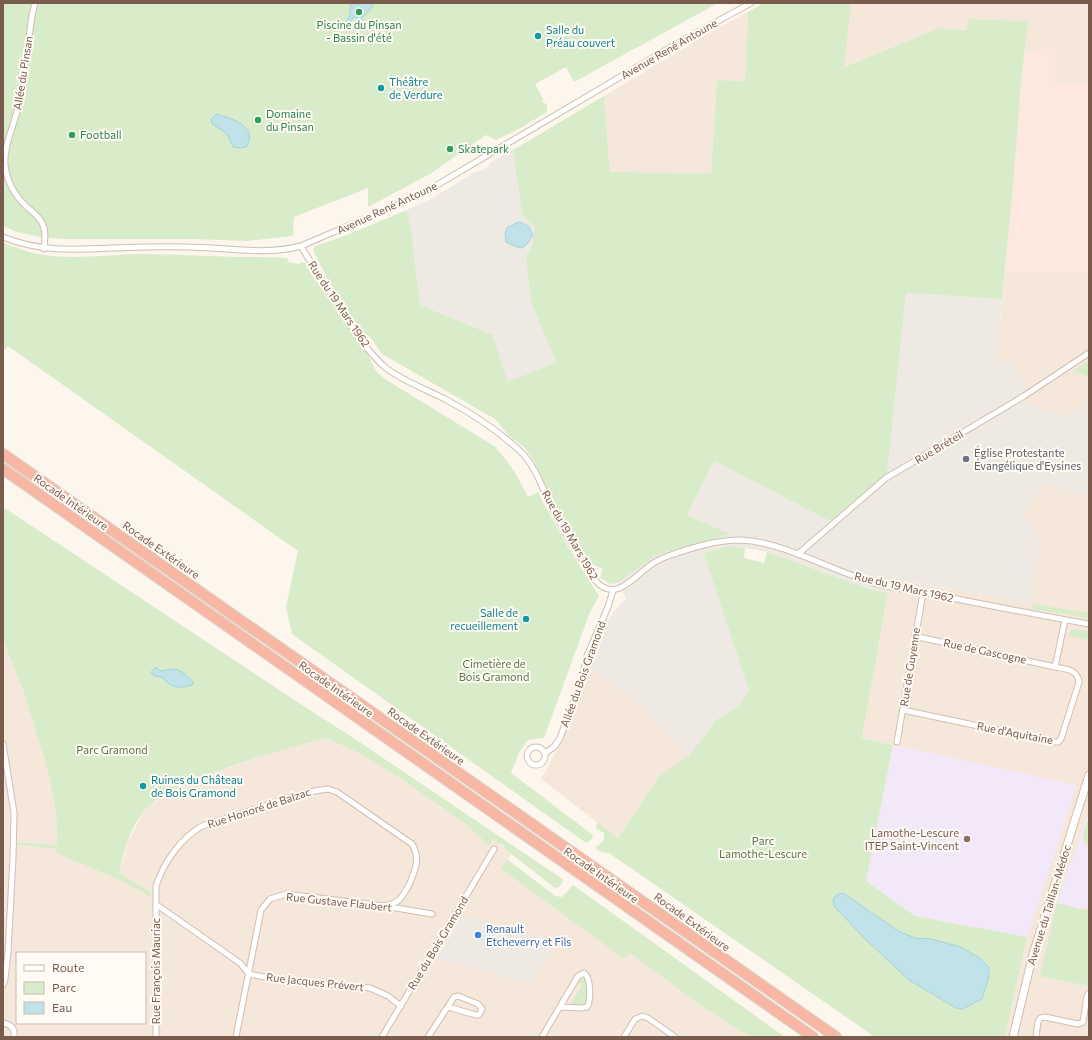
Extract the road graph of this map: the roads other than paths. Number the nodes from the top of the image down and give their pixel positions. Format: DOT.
graph roads {
  1 [pos="34,3"];
  2 [pos="751,3"];
  3 [pos="3,237"];
  4 [pos="302,246"];
  5 [pos="44,249"];
  6 [pos="1089,353"];
  7 [pos="3,454"];
  8 [pos="3,469"];
  9 [pos="798,554"];
  10 [pos="613,590"];
  11 [pos="923,592"];
  12 [pos="1065,620"];
  13 [pos="1089,624"];
  14 [pos="914,636"];
  15 [pos="1055,667"];
  16 [pos="903,710"];
  17 [pos="897,742"];
  18 [pos="3,744"];
  19 [pos="545,753"];
  20 [pos="1089,775"];
  21 [pos="494,850"];
  22 [pos="157,904"];
  23 [pos="384,906"];
  24 [pos="432,914"];
  25 [pos="249,974"];
  26 [pos="3,985"];
  27 [pos="1089,993"];
  28 [pos="401,1006"];
  29 [pos="448,1007"];
  30 [pos="560,1007"];
  31 [pos="3,1024"];
  32 [pos="14,1037"];
  33 [pos="156,1037"];
  34 [pos="236,1037"];
  35 [pos="382,1037"];
  36 [pos="428,1037"];
  37 [pos="542,1037"];
  38 [pos="624,1037"];
  39 [pos="675,1037"];
  40 [pos="813,1037"];
  41 [pos="836,1037"];
  42 [pos="1013,1037"];
  43 [pos="1036,1037"];
  1 -- 5 [label="street, Allée du Pinsan"];
  2 -- 4 [label="street, Avenue René Antoune"];
  3 -- 5 [label="street, Avenue René Antoune"];
  4 -- 5 [label="street, Avenue René Antoune"];
  4 -- 10 [label="street, Rue du 19 Mars 1962"];
  6 -- 9 [label="street, Rue Bréteil"];
  7 -- 41 [label="highway, Rocade Extérieure"];
  8 -- 40 [label="highway, Rocade Intérieure"];
  9 -- 10 [label="street, Rue du 19 Mars 1962"];
  9 -- 11 [label="street, Rue du 19 Mars 1962"];
  10 -- 19 [label="street, Allée du Bois Gramond"];
  11 -- 12 [label="street, Rue du 19 Mars 1962"];
  11 -- 14 [label="street, Rue de Guyenne"];
  12 -- 13 [label="street, Rue du 19 Mars 1962"];
  12 -- 15 [label="street"];
  14 -- 15 [label="street, Rue de Gascogne"];
  14 -- 16 [label="street, Rue de Guyenne"];
  15 -- 16 [label="street, Rue d'Aquitaine"];
  16 -- 17 [label="street, Rue de Guyenne"];
  18 -- 26 [label="street"];
  20 -- 42 [label="street, Avenue du Taillan-Médoc"];
  21 -- 28 [label="street, Rue du Bois Gramond"];
  22 -- 23 [label="street, Rue Honoré de Balzac"];
  22 -- 25 [label="street"];
  22 -- 33 [label="street, Rue François Mauriac"];
  23 -- 24 [label="street, Rue Gustave Flaubert"];
  23 -- 25 [label="street, Rue Gustave Flaubert"];
  25 -- 28 [label="street, Rue Jacques Prévert"];
  25 -- 34 [label="street, Rue Gustave Flaubert"];
  27 -- 43 [label="street"];
  28 -- 35 [label="street, Rue du Bois Gramond"];
  29 -- 29 [label="street"];
  29 -- 36 [label="street"];
  30 -- 30 [label="street"];
  30 -- 37 [label="street"];
  31 -- 32 [label="street"];
  38 -- 39 [label="street"];
}
